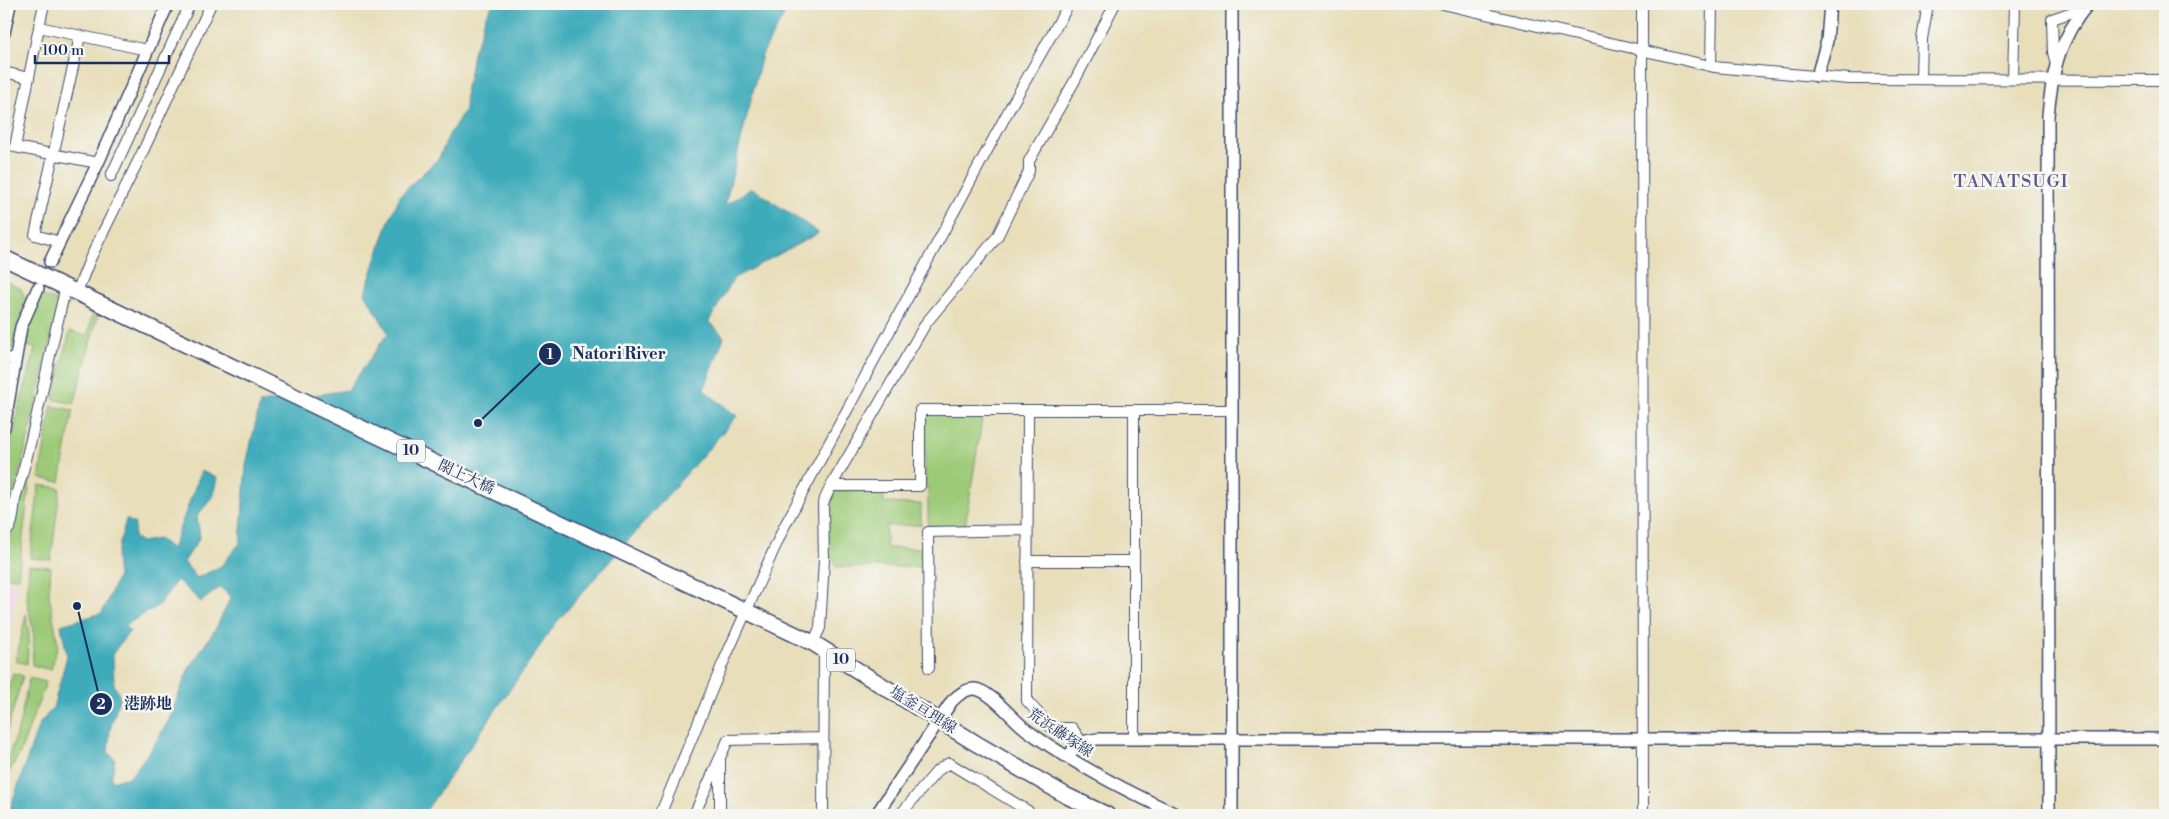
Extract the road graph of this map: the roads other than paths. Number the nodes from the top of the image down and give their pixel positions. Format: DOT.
graph roads {
  1 [pos="10,4"];
  2 [pos="44,4"];
  3 [pos="168,4"];
  4 [pos="190,4"];
  5 [pos="211,4"];
  6 [pos="1069,4"];
  7 [pos="1115,4"];
  8 [pos="1232,4"];
  9 [pos="1443,4"];
  10 [pos="1642,4"];
  11 [pos="1712,4"];
  12 [pos="1830,4"];
  13 [pos="1928,4"];
  14 [pos="2015,4"];
  15 [pos="2086,6"];
  16 [pos="1482,8"];
  17 [pos="39,27"];
  18 [pos="4,33"];
  19 [pos="80,36"];
  20 [pos="147,50"];
  21 [pos="1642,50"];
  22 [pos="2056,65"];
  23 [pos="1711,66"];
  24 [pos="4,72"];
  25 [pos="1817,76"];
  26 [pos="29,78"];
  27 [pos="1921,78"];
  28 [pos="2013,79"];
  29 [pos="2052,80"];
  30 [pos="2165,80"];
  31 [pos="53,154"];
  32 [pos="98,164"];
  33 [pos="111,176"];
  34 [pos="60,242"];
  35 [pos="4,258"];
  36 [pos="50,262"];
  37 [pos="38,288"];
  38 [pos="76,292"];
  39 [pos="9,359"];
  40 [pos="1028,410"];
  41 [pos="1134,410"];
  42 [pos="1232,410"];
  43 [pos="4,427"];
  44 [pos="831,486"];
  45 [pos="1028,530"];
  46 [pos="4,533"];
  47 [pos="1027,561"];
  48 [pos="1134,561"];
  49 [pos="742,608"];
  50 [pos="818,647"];
  51 [pos="929,668"];
  52 [pos="940,720"];
  53 [pos="823,738"];
  54 [pos="1134,739"];
  55 [pos="1232,739"];
  56 [pos="1643,739"];
  57 [pos="2048,739"];
  58 [pos="2165,739"];
  59 [pos="1081,742"];
  60 [pos="720,758"];
  61 [pos="1069,758"];
  62 [pos="1031,814"];
  63 [pos="660,815"];
  64 [pos="694,815"];
  65 [pos="720,815"];
  66 [pos="822,815"];
  67 [pos="876,815"];
  68 [pos="900,815"];
  69 [pos="1107,815"];
  70 [pos="1178,815"];
  71 [pos="1232,815"];
  72 [pos="1643,815"];
  73 [pos="2049,815"];
  1 -- 18 [label="street"];
  2 -- 17 [label="street"];
  3 -- 20 [label="street"];
  4 -- 33 [label="street"];
  5 -- 38 [label="street"];
  6 -- 49 [label="street"];
  7 -- 44 [label="street"];
  8 -- 42 [label="street"];
  9 -- 16 [label="street"];
  10 -- 21 [label="street"];
  11 -- 23 [label="street"];
  12 -- 25 [label="street"];
  13 -- 27 [label="street"];
  14 -- 28 [label="street"];
  15 -- 22 [label="street"];
  15 -- 22 [label="street"];
  16 -- 21 [label="street"];
  17 -- 19 [label="street"];
  17 -- 26 [label="street"];
  19 -- 20 [label="street"];
  19 -- 31 [label="street"];
  20 -- 32 [label="street"];
  21 -- 23 [label="street"];
  21 -- 56 [label="street"];
  22 -- 29 [label="street"];
  23 -- 25 [label="street"];
  24 -- 26 [label="street"];
  25 -- 27 [label="street"];
  26 -- 31 [label="street"];
  27 -- 28 [label="street"];
  28 -- 29 [label="street"];
  29 -- 30 [label="street"];
  29 -- 57 [label="street"];
  31 -- 32 [label="street"];
  31 -- 34 [label="street"];
  32 -- 34 [label="street"];
  34 -- 36 [label="street"];
  35 -- 38 [label="main road, 10"];
  37 -- 39 [label="street"];
  38 -- 46 [label="street"];
  38 -- 49 [label="main road, 閖上大橋 / 10"];
  39 -- 43 [label="street"];
  40 -- 41 [label="street"];
  40 -- 44 [label="street"];
  40 -- 45 [label="street"];
  41 -- 42 [label="street"];
  41 -- 48 [label="street"];
  42 -- 55 [label="street"];
  44 -- 50 [label="street"];
  45 -- 47 [label="street"];
  45 -- 51 [label="street"];
  47 -- 48 [label="street"];
  47 -- 59 [label="street"];
  48 -- 54 [label="street"];
  49 -- 50 [label="main road, 塩釜亘理線 / 10"];
  49 -- 63 [label="street"];
  50 -- 52 [label="main road, 塩釜亘理線 / 10"];
  50 -- 53 [label="street"];
  52 -- 61 [label="street, 荒浜藤塚線"];
  52 -- 67 [label="street"];
  52 -- 69 [label="main road, 塩釜亘理線 / 10"];
  53 -- 60 [label="street"];
  53 -- 66 [label="street"];
  54 -- 55 [label="street"];
  54 -- 59 [label="street"];
  55 -- 56 [label="street"];
  55 -- 71 [label="street"];
  56 -- 57 [label="street"];
  56 -- 72 [label="street"];
  57 -- 58 [label="street"];
  57 -- 73 [label="street"];
  59 -- 61 [label="street"];
  60 -- 64 [label="street"];
  60 -- 65 [label="street"];
  61 -- 70 [label="street, 荒浜藤塚線"];
  62 -- 68 [label="street"];
}
